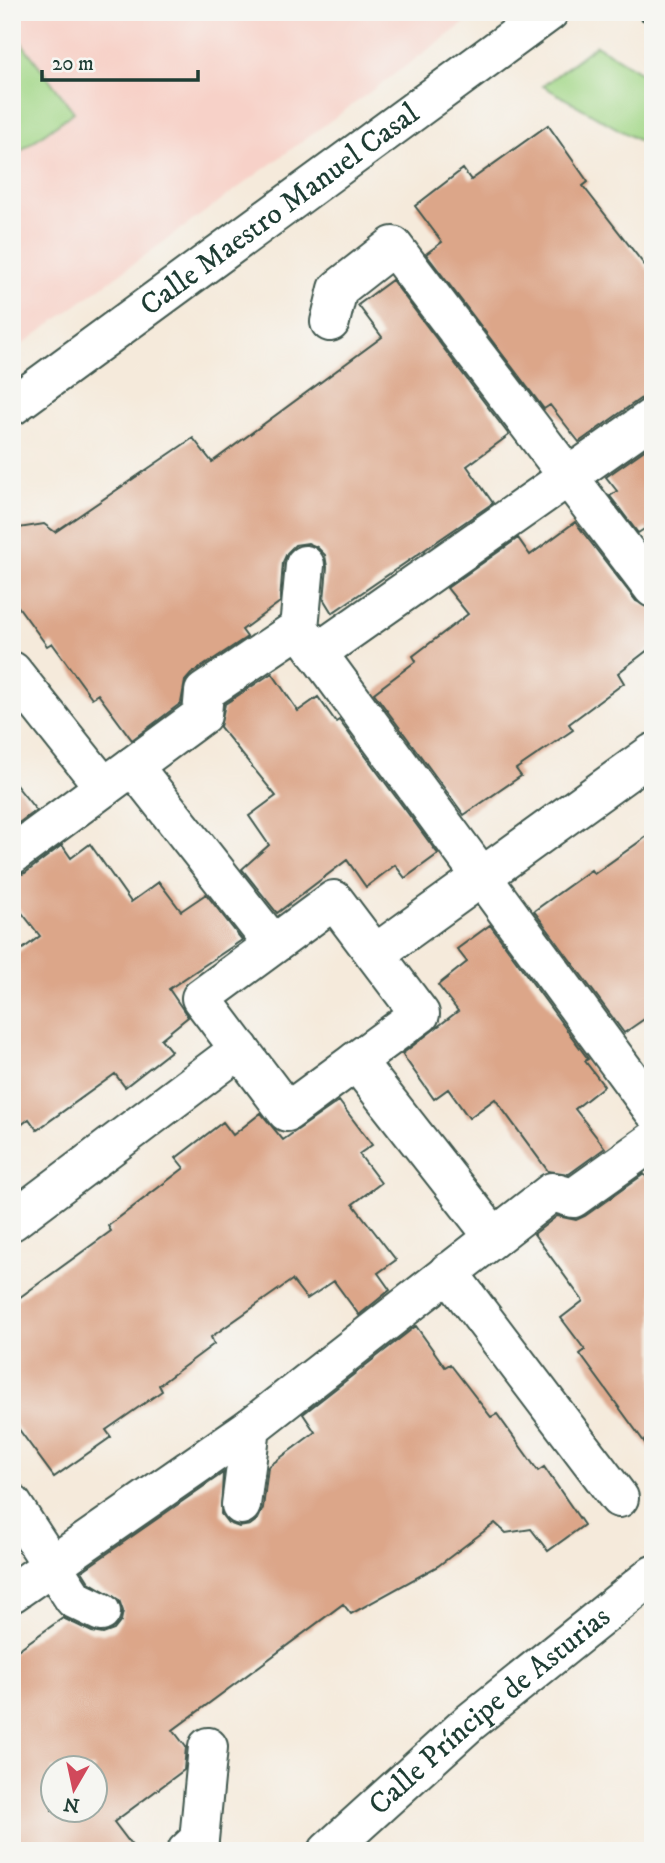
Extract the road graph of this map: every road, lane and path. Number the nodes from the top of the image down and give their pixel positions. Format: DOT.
graph roads {
  1 [pos="549,12"];
  2 [pos="632,12"];
  3 [pos="653,24"];
  4 [pos="330,322"];
  5 [pos="12,406"];
  6 [pos="653,417"];
  7 [pos="569,476"];
  8 [pos="305,565"];
  9 [pos="653,588"];
  10 [pos="308,641"];
  11 [pos="12,671"];
  12 [pos="653,753"];
  13 [pos="118,777"];
  14 [pos="12,855"];
  15 [pos="480,875"];
  16 [pos="273,944"];
  17 [pos="375,954"];
  18 [pos="240,1049"];
  19 [pos="356,1061"];
  20 [pos="650,1100"];
  21 [pos="653,1142"];
  22 [pos="12,1221"];
  23 [pos="494,1237"];
  24 [pos="448,1272"];
  25 [pos="251,1427"];
  26 [pos="620,1498"];
  27 [pos="12,1504"];
  28 [pos="241,1505"];
  29 [pos="53,1567"];
  30 [pos="653,1575"];
  31 [pos="12,1593"];
  32 [pos="101,1612"];
  33 [pos="208,1747"];
  34 [pos="187,1851"];
  35 [pos="328,1851"];
  1 -- 5 [label="street, Calle Maestro Manuel Casal"];
  2 -- 3 [label="path"];
  4 -- 7 [label="street"];
  6 -- 7 [label="street"];
  7 -- 9 [label="street"];
  7 -- 10 [label="street"];
  8 -- 10 [label="street"];
  10 -- 13 [label="street"];
  10 -- 15 [label="street"];
  11 -- 13 [label="street"];
  12 -- 15 [label="street"];
  13 -- 14 [label="street"];
  13 -- 16 [label="street"];
  15 -- 17 [label="street"];
  15 -- 20 [label="street"];
  16 -- 17 [label="street"];
  16 -- 18 [label="street"];
  17 -- 19 [label="street"];
  18 -- 19 [label="street"];
  18 -- 22 [label="street"];
  19 -- 23 [label="street"];
  21 -- 23 [label="street"];
  23 -- 24 [label="street"];
  24 -- 25 [label="street"];
  24 -- 26 [label="street"];
  25 -- 28 [label="street"];
  25 -- 29 [label="street"];
  27 -- 29 [label="street"];
  29 -- 31 [label="street"];
  29 -- 32 [label="street"];
  30 -- 35 [label="street, Calle Príncipe de Asturias"];
  33 -- 34 [label="street"];
}
